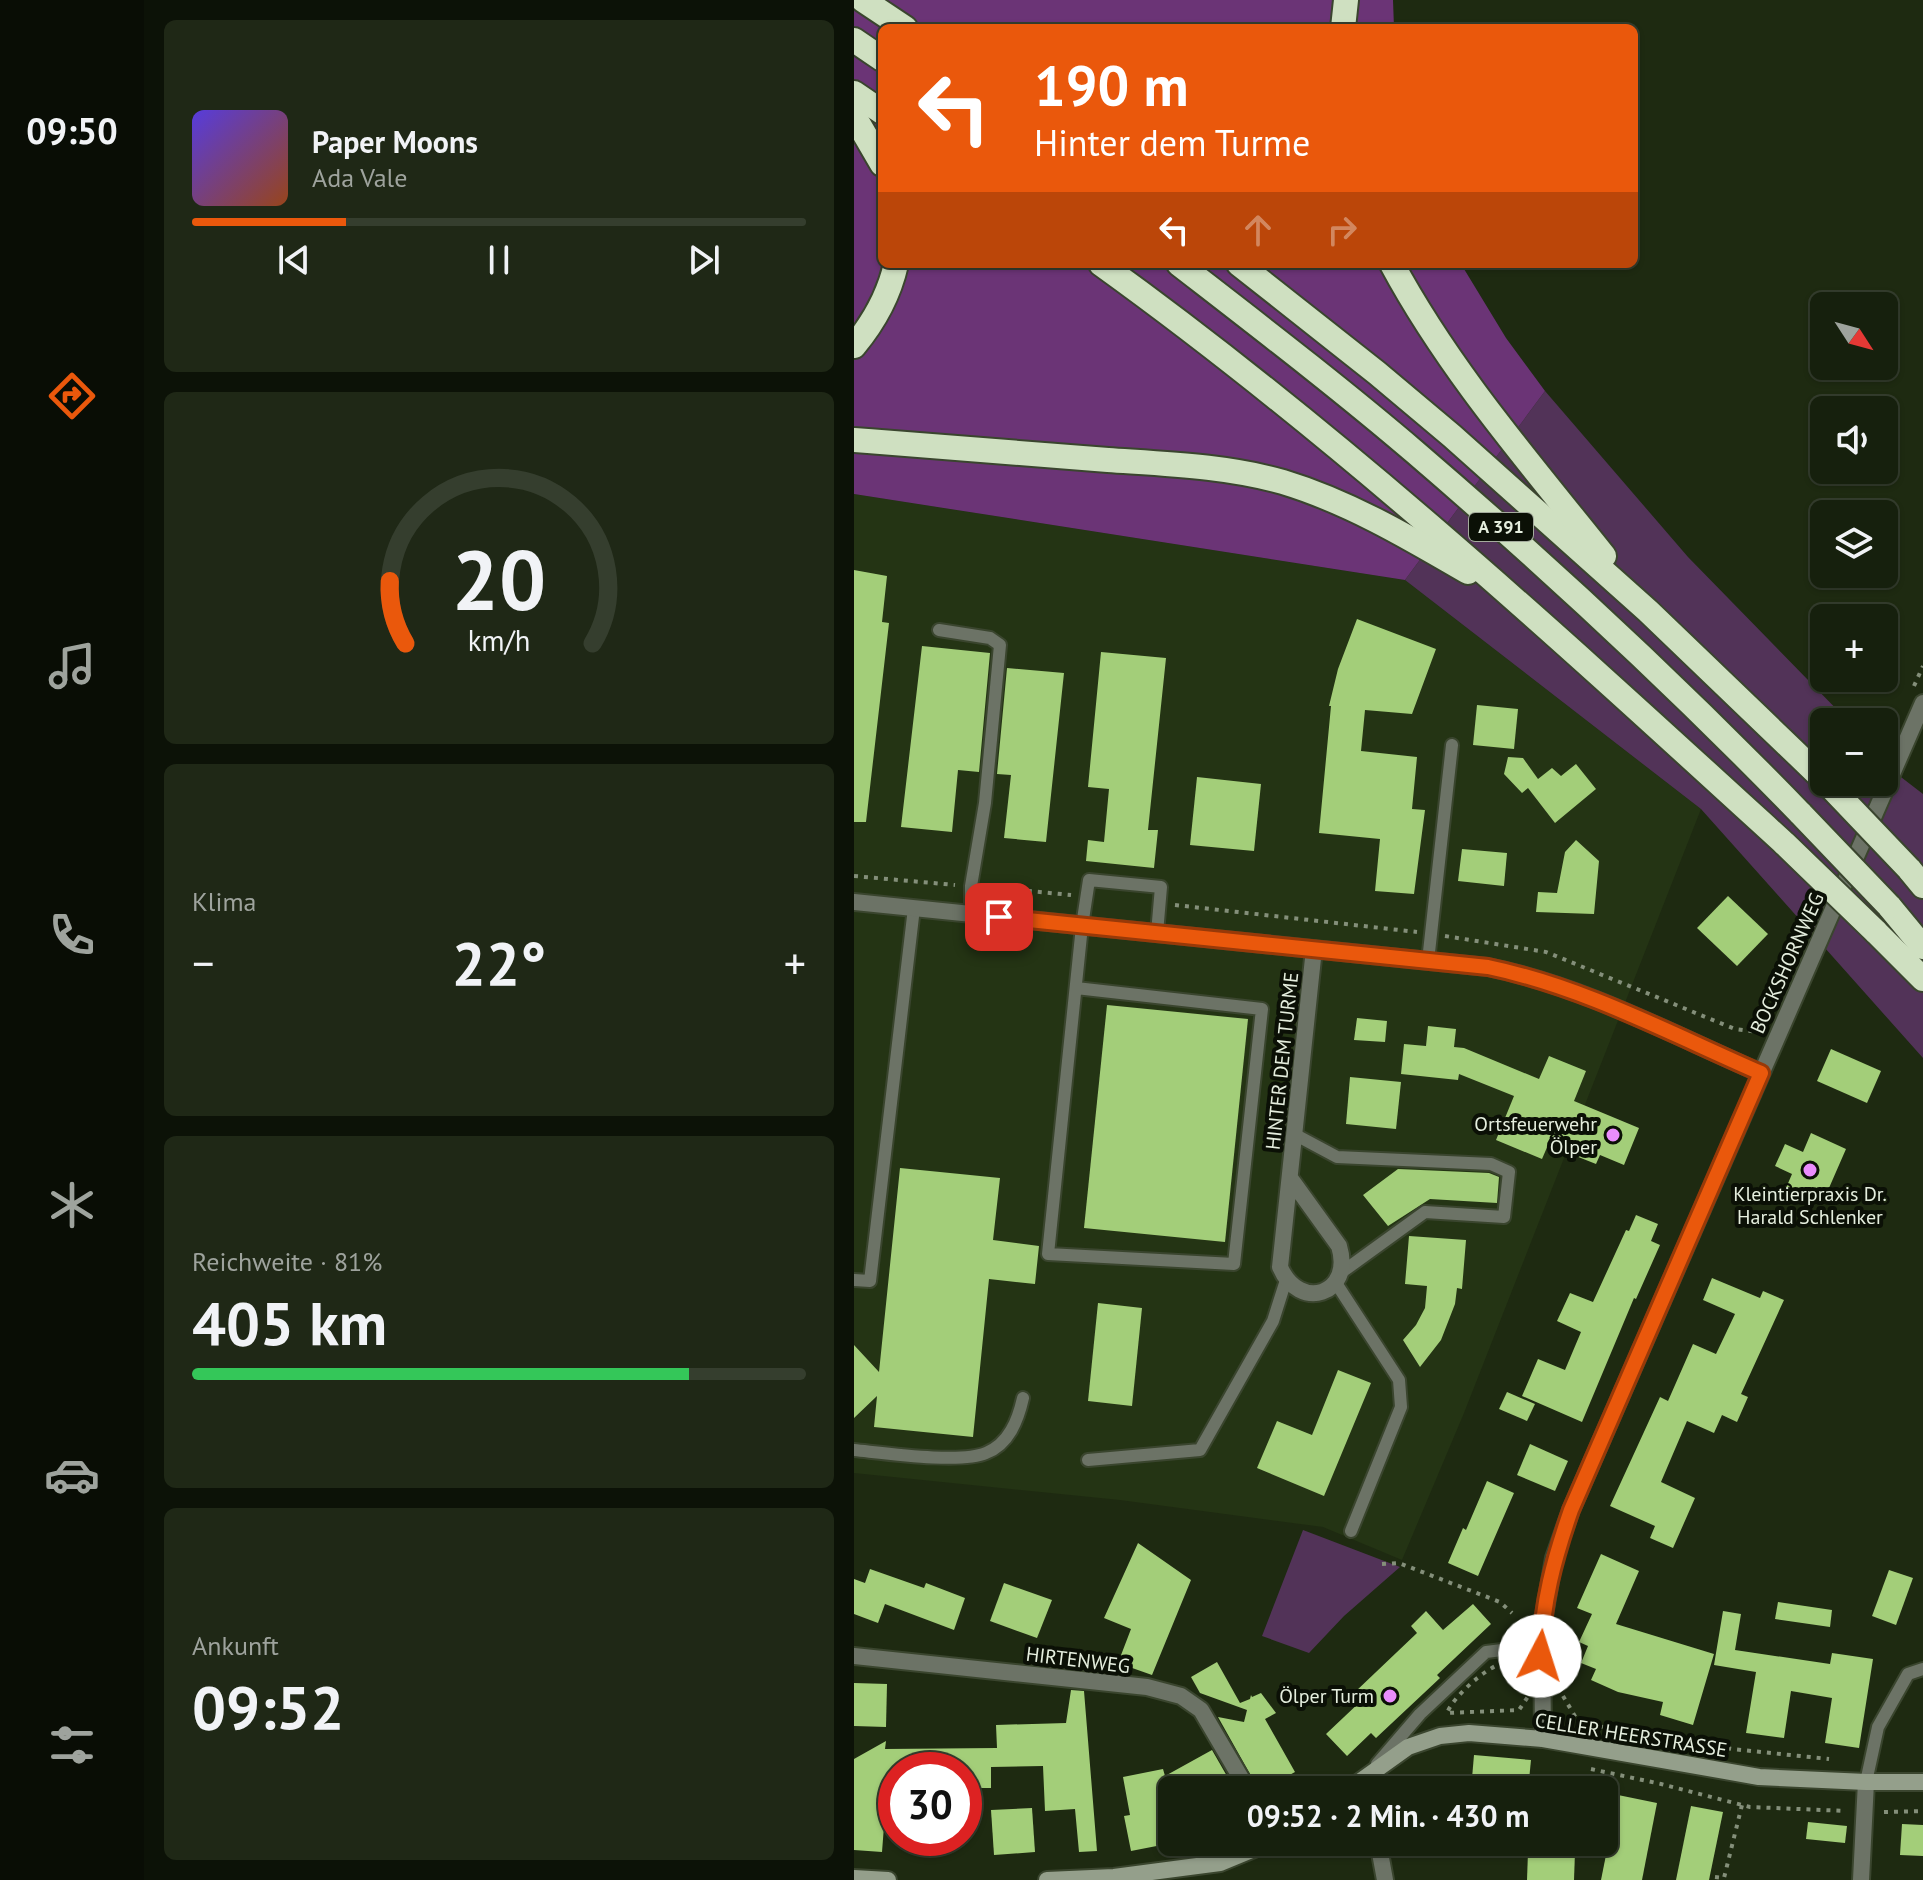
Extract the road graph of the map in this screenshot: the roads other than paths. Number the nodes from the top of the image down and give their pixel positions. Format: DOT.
graph roads {
  1 [pos="863,0"];
  2 [pos="1346,0"];
  3 [pos="899,24"];
  4 [pos="1343,24"];
  5 [pos="854,40"];
  6 [pos="878,56"];
  7 [pos="854,93"];
  8 [pos="878,109"];
  9 [pos="854,116"];
  10 [pos="878,157"];
  11 [pos="895,268"];
  12 [pos="1107,268"];
  13 [pos="1184,268"];
  14 [pos="1244,268"];
  15 [pos="1395,268"];
  16 [pos="854,346"];
  17 [pos="854,440"];
  18 [pos="1648,611"];
  19 [pos="939,630"];
  20 [pos="1550,630"];
  21 [pos="1923,703"];
  22 [pos="1452,745"];
  23 [pos="1810,767"];
  24 [pos="1839,796"];
  25 [pos="1916,877"];
  26 [pos="854,902"];
  27 [pos="914,908"];
  28 [pos="971,914"];
  29 [pos="1082,926"];
  30 [pos="1157,933"];
  31 [pos="1923,947"];
  32 [pos="1314,949"];
  33 [pos="1428,961"];
  34 [pos="1923,979"];
  35 [pos="1076,988"];
  36 [pos="1761,1073"];
  37 [pos="1294,1134"];
  38 [pos="1290,1178"];
  39 [pos="1339,1277"];
  40 [pos="854,1280"];
  41 [pos="1286,1280"];
  42 [pos="1023,1398"];
  43 [pos="854,1450"];
  44 [pos="1088,1460"];
  45 [pos="1351,1531"];
  46 [pos="854,1656"];
  47 [pos="1540,1656"];
  48 [pos="1923,1669"];
  49 [pos="1543,1739"];
  50 [pos="1240,1776"];
  51 [pos="1372,1776"];
  52 [pos="1375,1776"];
  53 [pos="1866,1782"];
  54 [pos="1923,1782"];
  55 [pos="1237,1856"];
  56 [pos="1381,1856"];
  57 [pos="854,1878"];
  58 [pos="888,1880"];
  59 [pos="1047,1880"];
  60 [pos="1385,1880"];
  61 [pos="1861,1880"];
  1 -- 3 [label="highway"];
  2 -- 4 [label="highway"];
  5 -- 6 [label="highway"];
  7 -- 8 [label="highway"];
  9 -- 10 [label="highway"];
  11 -- 16 [label="highway"];
  12 -- 20 [label="highway"];
  13 -- 31 [label="highway, A 391, bridge"];
  14 -- 18 [label="highway, A 391"];
  15 -- 18 [label="highway"];
  17 -- 20 [label="highway"];
  18 -- 23 [label="highway, A 391"];
  19 -- 28 [label="lane"];
  20 -- 34 [label="highway, bridge"];
  21 -- 36 [label="street, BOCKSHORNWEG"];
  22 -- 33 [label="lane"];
  24 -- 25 [label="highway, A 391, bridge"];
  26 -- 27 [label="street, HINTER DEM TURME"];
  27 -- 28 [label="street, HINTER DEM TURME"];
  27 -- 40 [label="lane"];
  28 -- 29 [label="street, HINTER DEM TURME"];
  29 -- 30 [label="street, HINTER DEM TURME"];
  29 -- 30 [label="lane"];
  29 -- 35 [label="lane"];
  30 -- 32 [label="street, HINTER DEM TURME"];
  32 -- 33 [label="street, HINTER DEM TURME"];
  32 -- 37 [label="street, HINTER DEM TURME"];
  33 -- 36 [label="street, HINTER DEM TURME"];
  35 -- 35 [label="lane"];
  36 -- 47 [label="street, BOCKSHORNWEG"];
  37 -- 38 [label="street, HINTER DEM TURME"];
  37 -- 39 [label="lane"];
  38 -- 39 [label="street, HINTER DEM TURME"];
  38 -- 41 [label="street, HINTER DEM TURME"];
  39 -- 41 [label="street"];
  39 -- 45 [label="lane"];
  41 -- 44 [label="lane"];
  42 -- 43 [label="lane"];
  46 -- 50 [label="street, HIRTENWEG"];
  47 -- 49 [label="street, BOCKSHORNWEG"];
  47 -- 51 [label="lane"];
  48 -- 53 [label="lane"];
  49 -- 52 [label="main road, CELLER HEERSTRASSE"];
  49 -- 53 [label="main road, CELLER HEERSTRASSE"];
  53 -- 54 [label="main road, CELLER HEERSTRASSE"];
  53 -- 61 [label="street"];
  55 -- 59 [label="main road"];
  56 -- 60 [label="street"];
  57 -- 58 [label="main road"];
}
